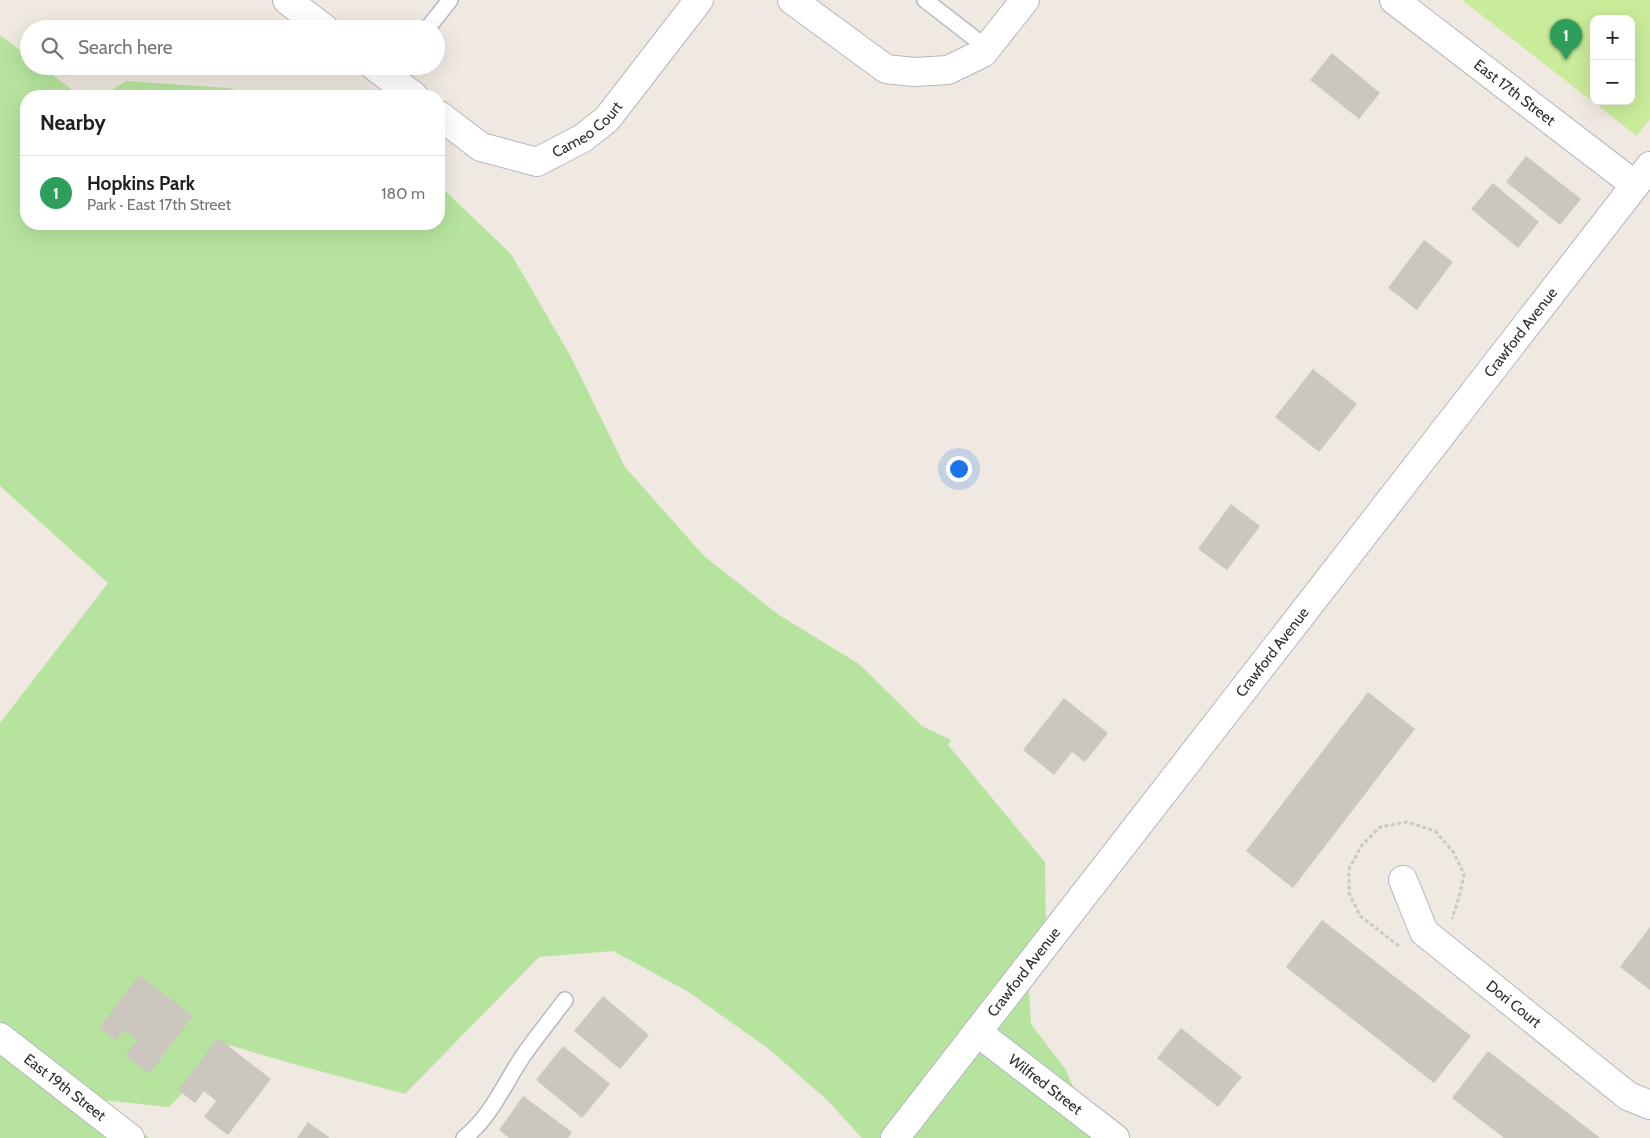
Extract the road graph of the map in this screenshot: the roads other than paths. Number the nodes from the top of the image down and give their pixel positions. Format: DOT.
graph roads {
  1 [pos="287,0"];
  2 [pos="450,0"];
  3 [pos="699,0"];
  4 [pos="792,0"];
  5 [pos="925,0"];
  6 [pos="1025,0"];
  7 [pos="1394,0"];
  8 [pos="313,20"];
  9 [pos="434,20"];
  10 [pos="987,48"];
  11 [pos="391,75"];
  12 [pos="408,90"];
  13 [pos="445,120"];
  14 [pos="1643,176"];
  15 [pos="1404,880"];
  16 [pos="565,1000"];
  17 [pos="977,1032"];
  18 [pos="0,1037"];
  19 [pos="1650,1105"];
  20 [pos="130,1138"];
  21 [pos="464,1138"];
  22 [pos="895,1138"];
  23 [pos="1115,1138"];
  1 -- 8 [label="street"];
  2 -- 9 [label="lane"];
  3 -- 13 [label="street, Cameo Court"];
  4 -- 10 [label="street"];
  5 -- 10 [label="lane"];
  6 -- 10 [label="street"];
  7 -- 14 [label="street, East 17th Street"];
  11 -- 12 [label="street"];
  14 -- 17 [label="street, Crawford Avenue"];
  15 -- 19 [label="street, Dori Court"];
  16 -- 21 [label="lane"];
  17 -- 22 [label="street, Crawford Avenue"];
  17 -- 23 [label="street, Wilfred Street"];
  18 -- 20 [label="street, East 19th Street"];
}
